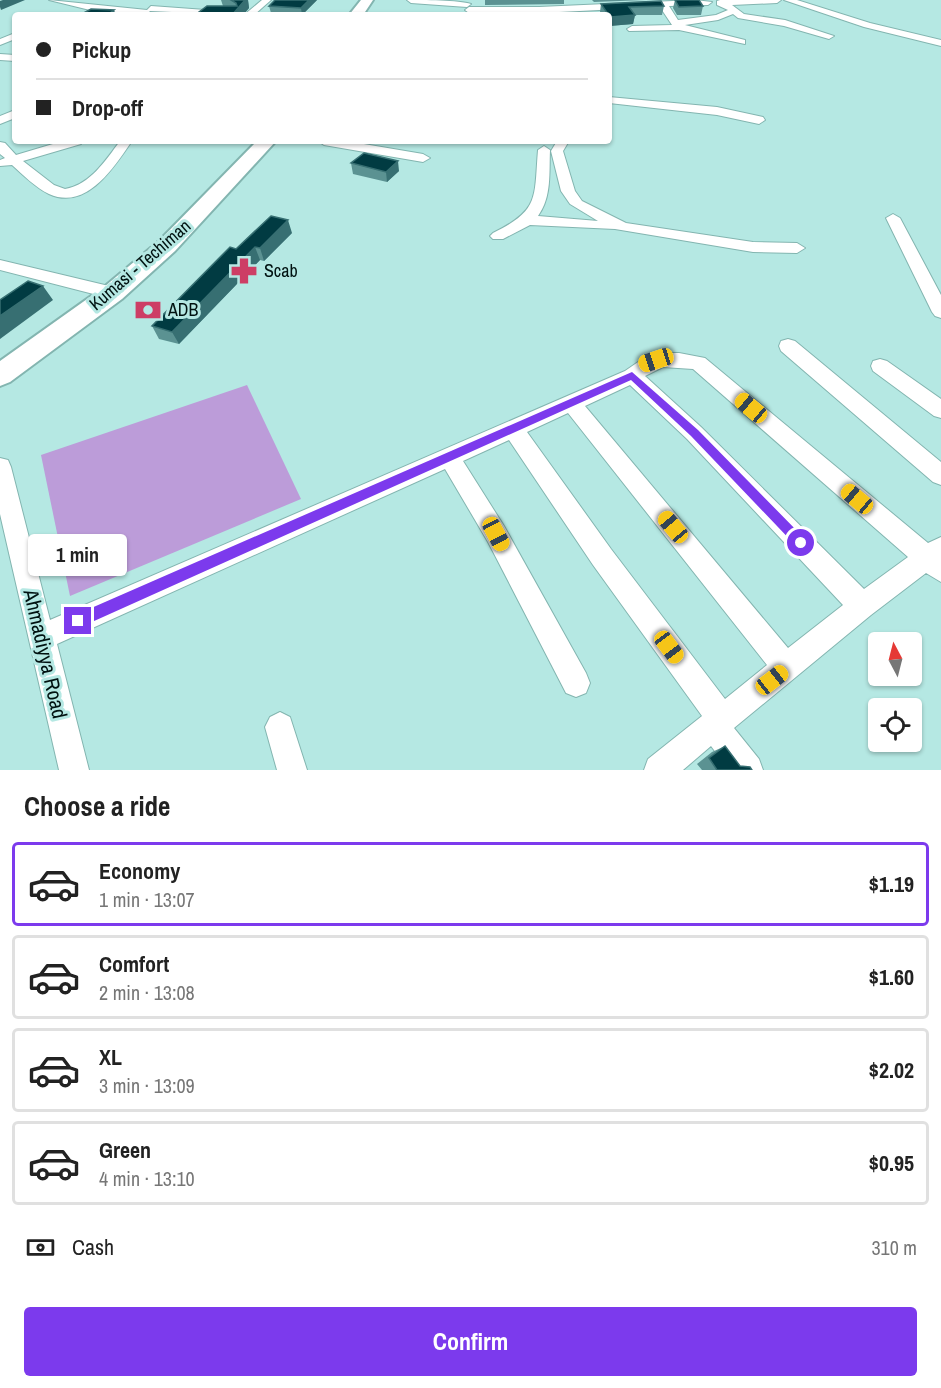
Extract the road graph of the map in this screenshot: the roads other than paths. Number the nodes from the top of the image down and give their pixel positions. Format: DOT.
graph roads {
  1 [pos="53,0"];
  2 [pos="166,0"];
  3 [pos="267,0"];
  4 [pos="411,0"];
  5 [pos="777,0"];
  6 [pos="788,0"];
  7 [pos="213,1"];
  8 [pos="707,1"];
  9 [pos="724,3"];
  10 [pos="663,4"];
  11 [pos="82,6"];
  12 [pos="468,7"];
  13 [pos="734,11"];
  14 [pos="69,12"];
  15 [pos="146,12"];
  16 [pos="195,12"];
  17 [pos="253,12"];
  18 [pos="679,26"];
  19 [pos="632,29"];
  20 [pos="829,36"];
  21 [pos="742,42"];
  22 [pos="938,43"];
  23 [pos="612,100"];
  24 [pos="759,120"];
  25 [pos="67,144"];
  26 [pos="124,144"];
  27 [pos="264,144"];
  28 [pos="341,144"];
  29 [pos="0,146"];
  30 [pos="551,146"];
  31 [pos="423,158"];
  32 [pos="6,162"];
  33 [pos="893,218"];
  34 [pos="527,220"];
  35 [pos="622,227"];
  36 [pos="498,236"];
  37 [pos="797,248"];
  38 [pos="0,265"];
  39 [pos="113,293"];
  40 [pos="941,312"];
  41 [pos="788,346"];
  42 [pos="880,366"];
  43 [pos="0,375"];
  44 [pos="632,376"];
  45 [pos="571,403"];
  46 [pos="941,410"];
  47 [pos="513,429"];
  48 [pos="449,457"];
  49 [pos="0,467"];
  50 [pos="941,476"];
  51 [pos="4,506"];
  52 [pos="936,559"];
  53 [pos="862,606"];
  54 [pos="42,637"];
  55 [pos="787,668"];
  56 [pos="576,683"];
  57 [pos="718,723"];
  58 [pos="280,727"];
  59 [pos="74,770"];
  60 [pos="292,770"];
  61 [pos="659,770"];
  62 [pos="748,770"];
  1 -- 11 [label="street"];
  2 -- 15 [label="street"];
  3 -- 17 [label="street"];
  4 -- 12 [label="street"];
  5 -- 9 [label="street"];
  6 -- 22 [label="street"];
  7 -- 16 [label="street"];
  8 -- 9 [label="street"];
  8 -- 10 [label="street"];
  9 -- 13 [label="street"];
  10 -- 12 [label="street"];
  10 -- 18 [label="street"];
  11 -- 14 [label="street"];
  11 -- 15 [label="street"];
  13 -- 18 [label="street"];
  13 -- 20 [label="street"];
  18 -- 19 [label="street"];
  18 -- 21 [label="street"];
  23 -- 24 [label="street"];
  25 -- 32 [label="street"];
  26 -- 32 [label="street"];
  27 -- 39 [label="highway, Kumasi - Techiman"];
  28 -- 31 [label="street"];
  29 -- 32 [label="street"];
  30 -- 34 [label="street"];
  30 -- 35 [label="street"];
  33 -- 40 [label="street"];
  34 -- 35 [label="street"];
  34 -- 36 [label="street"];
  35 -- 37 [label="street"];
  38 -- 39 [label="street"];
  39 -- 43 [label="highway, Kumasi - Techiman"];
  41 -- 50 [label="street"];
  42 -- 46 [label="street"];
  44 -- 45 [label="street"];
  44 -- 52 [label="street"];
  44 -- 53 [label="street"];
  45 -- 47 [label="street"];
  45 -- 55 [label="street"];
  47 -- 48 [label="street"];
  47 -- 57 [label="street"];
  48 -- 54 [label="street"];
  48 -- 56 [label="street"];
  49 -- 51 [label="street, Ahmadiyya Road"];
  51 -- 54 [label="street, Ahmadiyya Road"];
  52 -- 53 [label="street"];
  53 -- 55 [label="street"];
  54 -- 59 [label="street, Ahmadiyya Road"];
  55 -- 57 [label="street"];
  57 -- 61 [label="street"];
  57 -- 62 [label="street"];
  58 -- 60 [label="street"];
}
